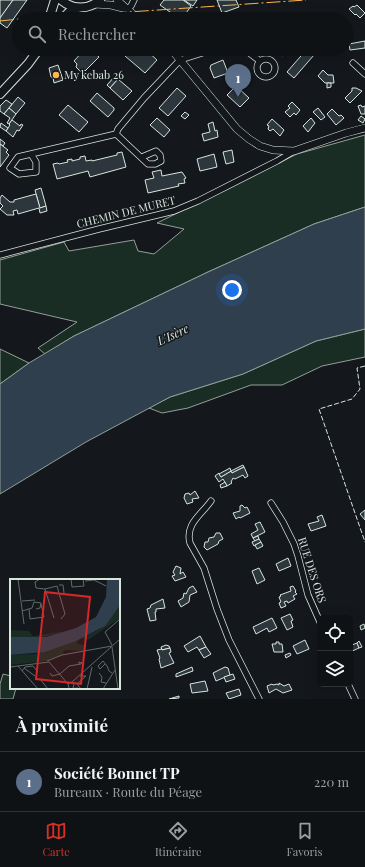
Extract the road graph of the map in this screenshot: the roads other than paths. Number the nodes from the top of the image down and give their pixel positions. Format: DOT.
graph roads {
  1 [pos="55,0"];
  2 [pos="61,0"];
  3 [pos="117,0"];
  4 [pos="134,0"];
  5 [pos="97,2"];
  6 [pos="78,8"];
  7 [pos="127,10"];
  8 [pos="51,12"];
  9 [pos="69,12"];
  10 [pos="130,12"];
  11 [pos="27,56"];
  12 [pos="34,56"];
  13 [pos="177,56"];
  14 [pos="193,56"];
  15 [pos="253,56"];
  16 [pos="180,60"];
  17 [pos="260,61"];
  18 [pos="353,63"];
  19 [pos="365,74"];
  20 [pos="10,82"];
  21 [pos="0,94"];
  22 [pos="365,128"];
  23 [pos="116,134"];
  24 [pos="294,151"];
  25 [pos="31,154"];
  26 [pos="142,157"];
  27 [pos="0,255"];
  28 [pos="211,501"];
  29 [pos="271,503"];
  30 [pos="317,615"];
  31 [pos="349,687"];
  32 [pos="260,699"];
  33 [pos="355,699"];
  1 -- 8 [label="main road"];
  2 -- 6 [label="main road"];
  3 -- 7 [label="street"];
  4 -- 7 [label="street"];
  5 -- 6 [label="main road"];
  5 -- 7 [label="street"];
  6 -- 9 [label="main road"];
  7 -- 10 [label="street"];
  11 -- 20 [label="main road"];
  12 -- 20 [label="main road"];
  13 -- 16 [label="street"];
  14 -- 16 [label="street"];
  15 -- 17 [label="street"];
  16 -- 23 [label="street"];
  16 -- 24 [label="street"];
  18 -- 19 [label="street"];
  20 -- 21 [label="main road"];
  22 -- 24 [label="street"];
  23 -- 25 [label="street"];
  23 -- 26 [label="street"];
  24 -- 27 [label="street, CHEMIN DE MURET"];
  25 -- 25 [label="street"];
  28 -- 32 [label="street"];
  29 -- 30 [label="street, RUE DES ORS"];
  31 -- 33 [label="street"];
}
